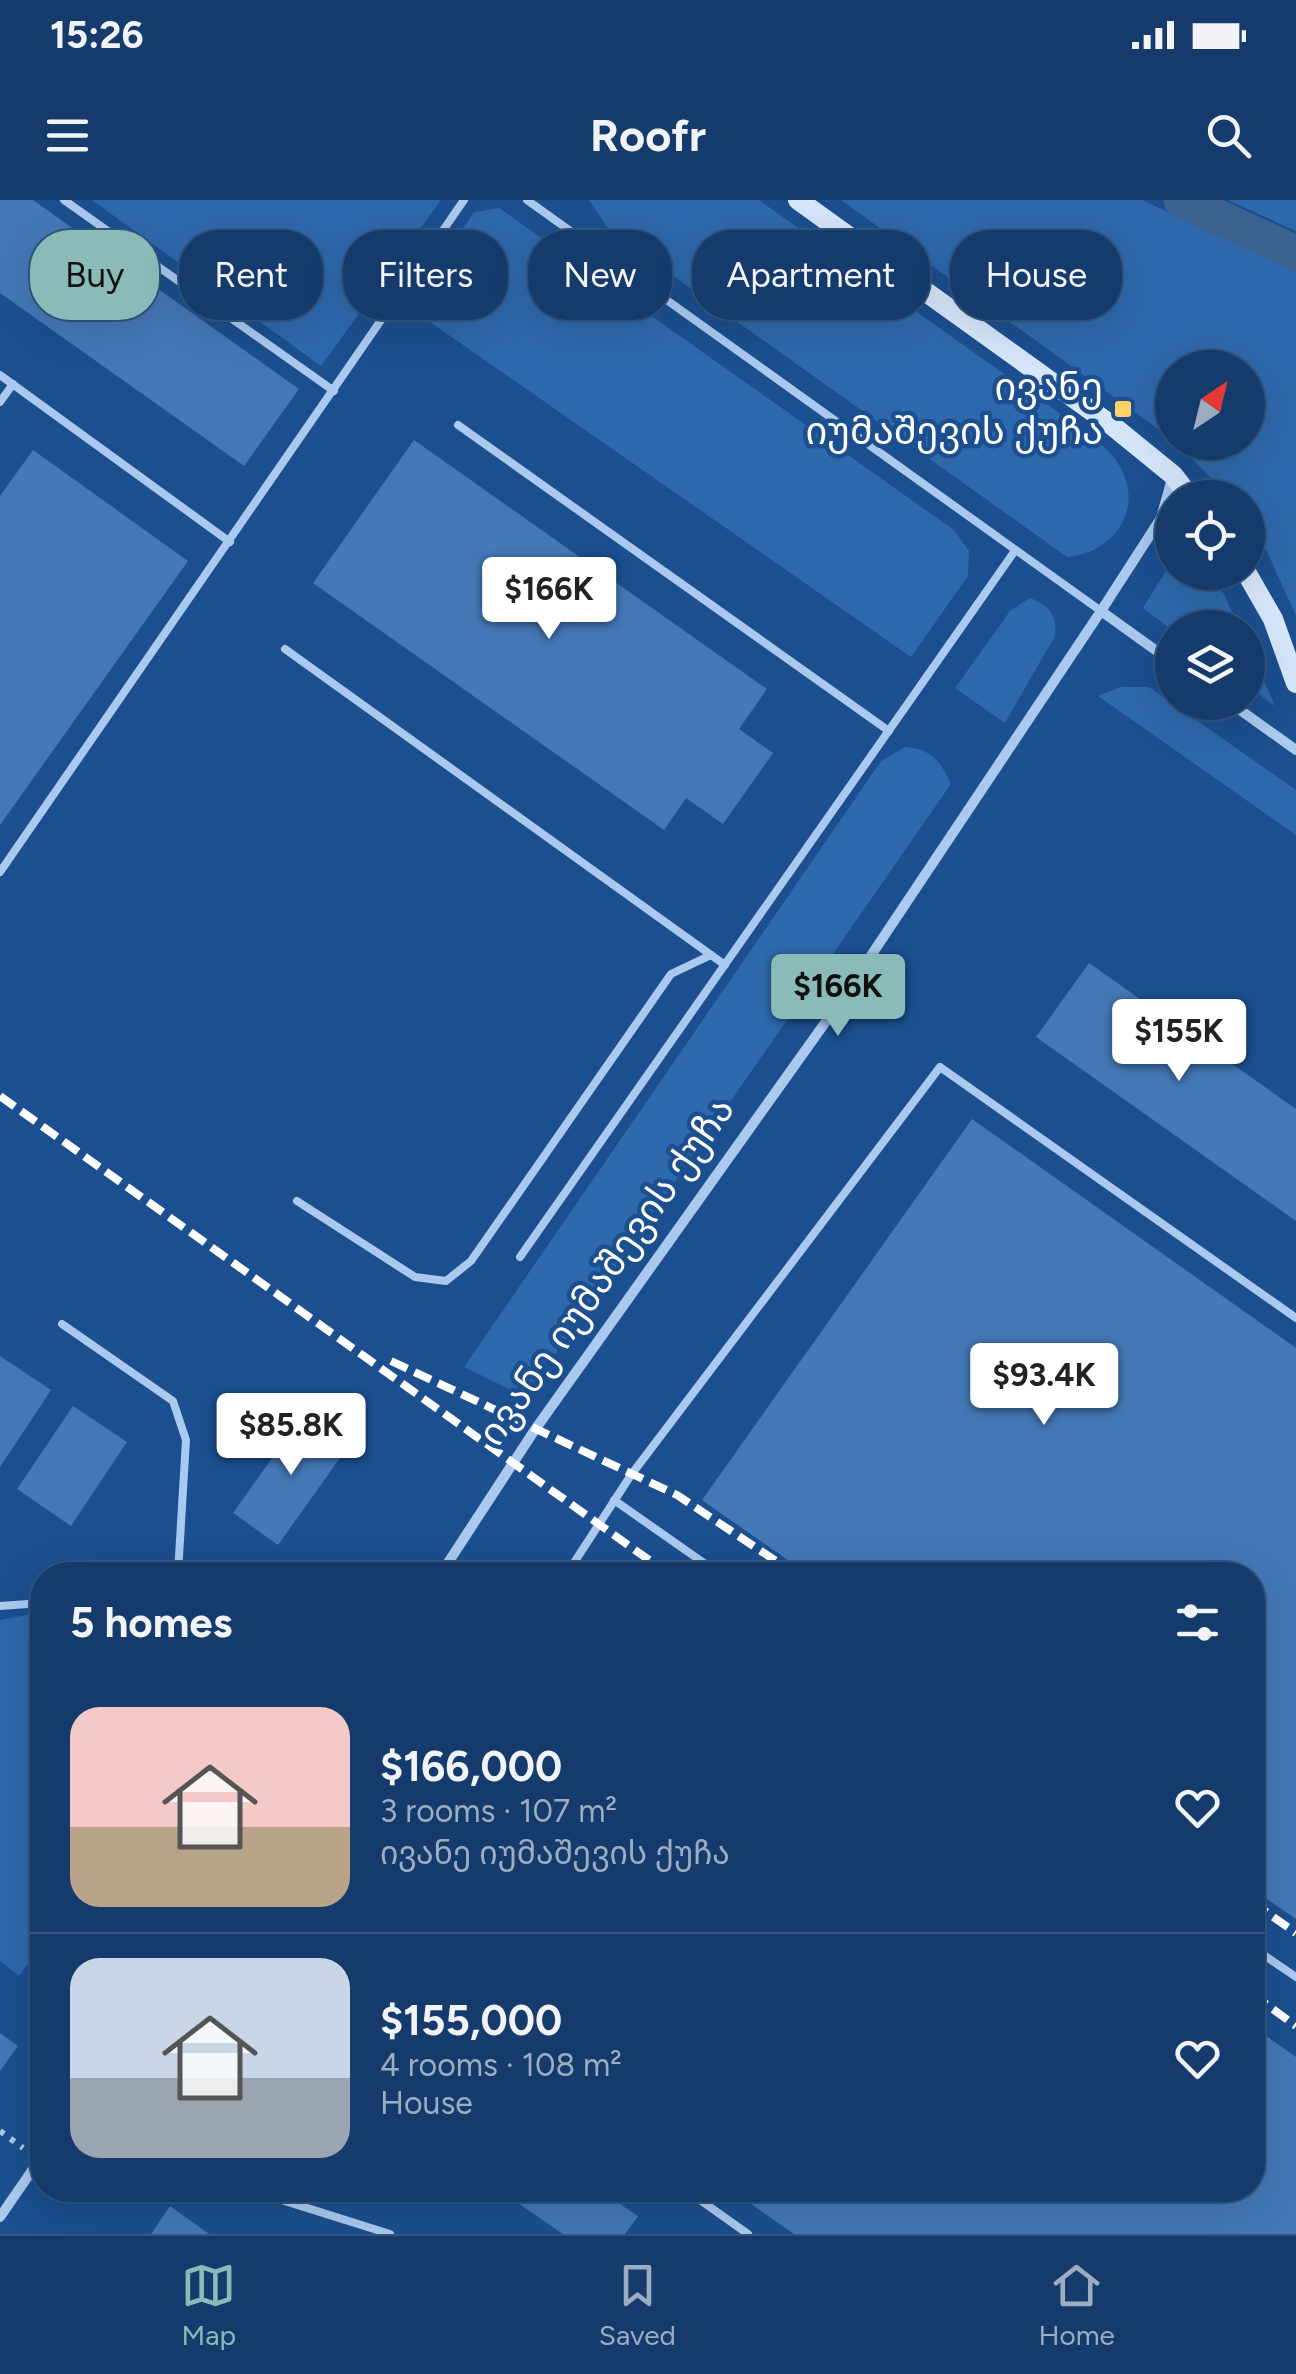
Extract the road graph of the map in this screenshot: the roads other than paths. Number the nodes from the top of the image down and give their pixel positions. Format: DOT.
graph roads {
  1 [pos="64,200"];
  2 [pos="464,200"];
  3 [pos="528,200"];
  4 [pos="798,200"];
  5 [pos="0,375"];
  6 [pos="13,384"];
  7 [pos="334,392"];
  8 [pos="0,402"];
  9 [pos="458,425"];
  10 [pos="1173,475"];
  11 [pos="1177,480"];
  12 [pos="230,542"];
  13 [pos="1014,552"];
  14 [pos="1256,590"];
  15 [pos="1101,611"];
  16 [pos="285,650"];
  17 [pos="1155,650"];
  18 [pos="1296,683"];
  19 [pos="1254,720"];
  20 [pos="889,730"];
  21 [pos="1296,750"];
  22 [pos="0,872"];
  23 [pos="711,955"];
  24 [pos="725,964"];
  25 [pos="297,1201"];
  26 [pos="520,1257"];
  27 [pos="1296,1318"];
  28 [pos="62,1324"];
  29 [pos="614,1500"];
  30 [pos="176,1562"];
  31 [pos="448,1562"];
  32 [pos="574,1562"];
  33 [pos="702,1562"];
  34 [pos="30,1603"];
  35 [pos="0,1606"];
  36 [pos="1265,1956"];
  37 [pos="1296,1977"];
  38 [pos="30,2172"];
  39 [pos="285,2202"];
  40 [pos="703,2202"];
  41 [pos="2,2210"];
  42 [pos="370,2231"];
  43 [pos="390,2234"];
  44 [pos="748,2234"];
  1 -- 7 [label="lane"];
  2 -- 7 [label="lane"];
  3 -- 13 [label="lane"];
  4 -- 10 [label="street"];
  5 -- 6 [label="lane"];
  6 -- 8 [label="lane"];
  6 -- 12 [label="lane"];
  7 -- 12 [label="lane"];
  9 -- 20 [label="lane"];
  10 -- 11 [label="street"];
  10 -- 15 [label="street, ივანე იუმაშევის ქუჩა"];
  12 -- 22 [label="lane"];
  13 -- 15 [label="lane"];
  13 -- 20 [label="lane"];
  14 -- 18 [label="street"];
  15 -- 17 [label="street"];
  15 -- 31 [label="street, ივანე იუმაშევის ქუჩა"];
  16 -- 23 [label="lane"];
  19 -- 21 [label="street"];
  20 -- 24 [label="lane"];
  23 -- 24 [label="lane"];
  23 -- 25 [label="lane"];
  24 -- 26 [label="lane"];
  27 -- 29 [label="lane"];
  28 -- 30 [label="lane"];
  29 -- 32 [label="lane"];
  29 -- 33 [label="lane"];
  34 -- 35 [label="lane"];
  36 -- 37 [label="lane"];
  38 -- 41 [label="street"];
  39 -- 42 [label="lane"];
  40 -- 44 [label="lane"];
  42 -- 43 [label="lane"];
}
